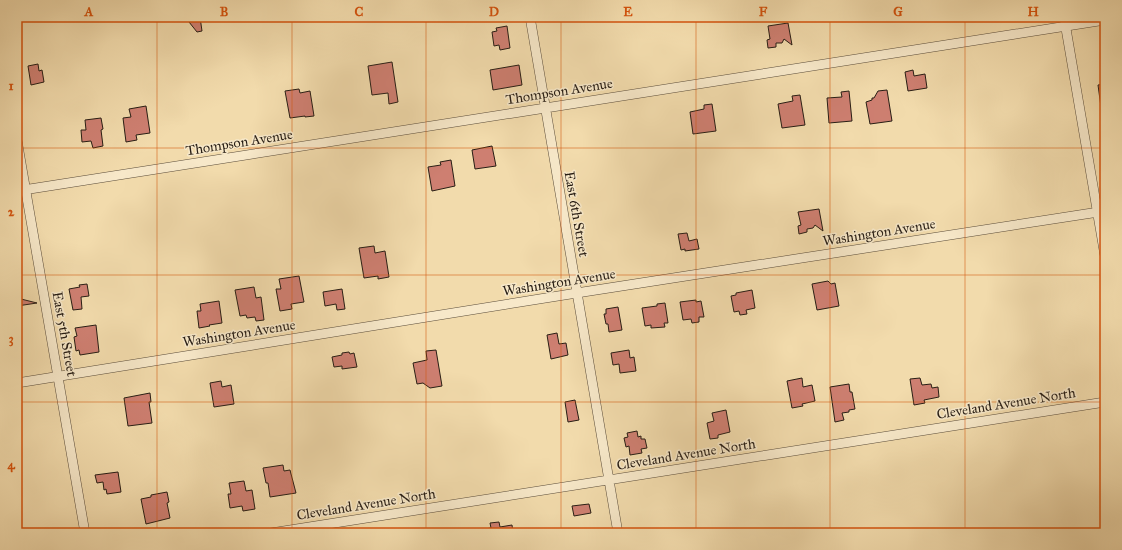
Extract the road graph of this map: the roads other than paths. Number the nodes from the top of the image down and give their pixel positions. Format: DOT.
graph roads {
  1 [pos="530,17"];
  2 [pos="1064,17"];
  3 [pos="1105,20"];
  4 [pos="1066,26"];
  5 [pos="545,108"];
  6 [pos="17,140"];
  7 [pos="21,190"];
  8 [pos="1101,212"];
  9 [pos="1105,256"];
  10 [pos="576,293"];
  11 [pos="58,376"];
  12 [pos="17,383"];
  13 [pos="1105,402"];
  14 [pos="608,480"];
  15 [pos="85,533"];
  16 [pos="271,533"];
  17 [pos="618,533"];
  1 -- 5 [label="street, East 6th Street"];
  2 -- 4 [label="street"];
  3 -- 4 [label="street, Thompson Avenue"];
  4 -- 5 [label="street, Thompson Avenue"];
  4 -- 8 [label="street"];
  5 -- 7 [label="street, Thompson Avenue"];
  5 -- 10 [label="street, East 6th Street"];
  6 -- 7 [label="street, East 5th Street"];
  7 -- 11 [label="street, East 5th Street"];
  8 -- 9 [label="street"];
  8 -- 10 [label="street, Washington Avenue"];
  10 -- 11 [label="street, Washington Avenue"];
  10 -- 14 [label="street, East 6th Street"];
  11 -- 12 [label="street, Washington Avenue"];
  11 -- 15 [label="street, East 5th Street"];
  13 -- 14 [label="street, Cleveland Avenue North"];
  14 -- 16 [label="street, Cleveland Avenue North"];
  14 -- 17 [label="street, East 6th Street"];
}
